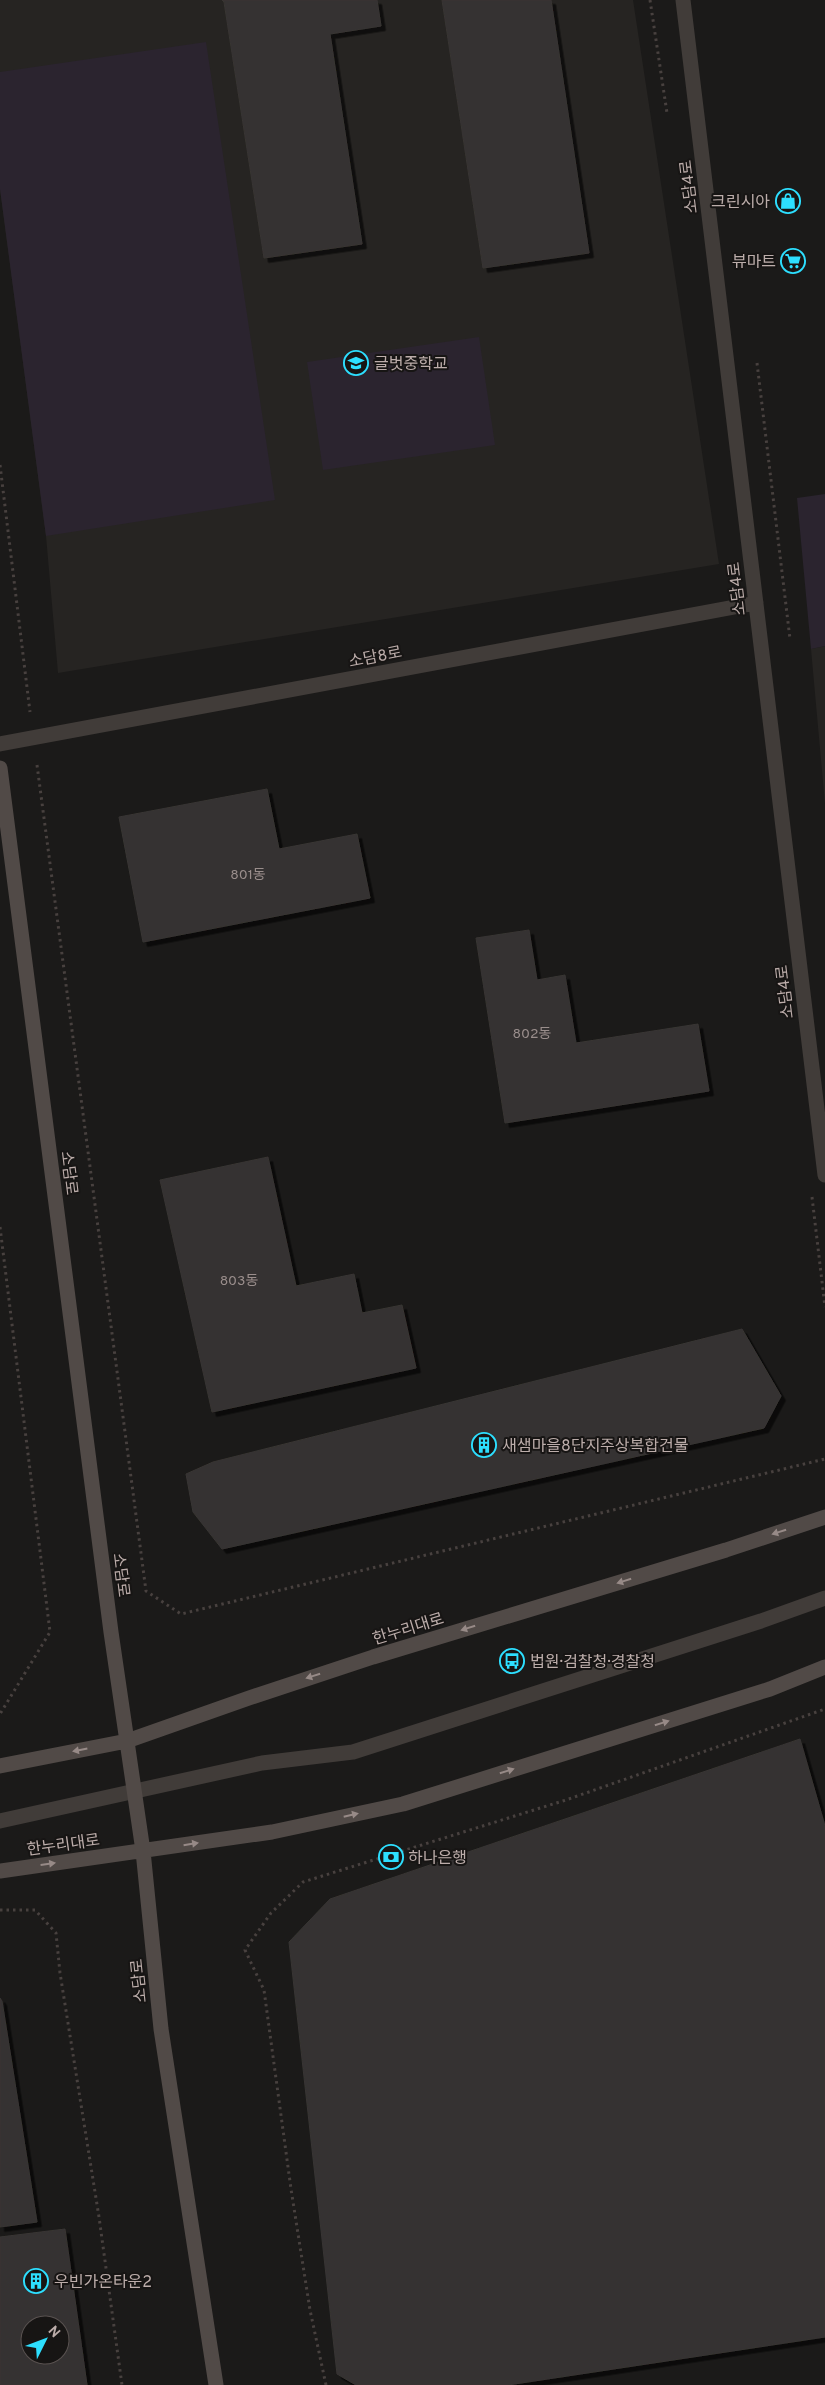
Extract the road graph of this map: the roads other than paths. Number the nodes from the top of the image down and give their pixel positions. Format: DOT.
graph roads {
  1 [pos="683,0"];
  2 [pos="756,603"];
  3 [pos="0,744"];
  4 [pos="0,768"];
  5 [pos="822,1135"];
  6 [pos="825,1175"];
  7 [pos="825,1517"];
  8 [pos="825,1598"];
  9 [pos="825,1667"];
  10 [pos="128,1741"];
  11 [pos="0,1766"];
  12 [pos="135,1792"];
  13 [pos="0,1821"];
  14 [pos="143,1851"];
  15 [pos="0,1871"];
  16 [pos="216,2385"];
  1 -- 2 [label="street, 소담4로"];
  2 -- 3 [label="street, 소담8로"];
  2 -- 5 [label="street, 소담4로"];
  4 -- 10 [label="street, 소담로"];
  5 -- 6 [label="street, 소담4로"];
  7 -- 10 [label="street, 한누리대로, one-way"];
  8 -- 12 [label="street"];
  14 -- 9 [label="street, 한누리대로, one-way"];
  10 -- 11 [label="street, 한누리대로, one-way"];
  10 -- 12 [label="street, 소담로"];
  12 -- 13 [label="street"];
  12 -- 14 [label="street, 소담로"];
  15 -- 14 [label="street, 한누리대로, one-way"];
  14 -- 16 [label="street, 소담로"];
}
